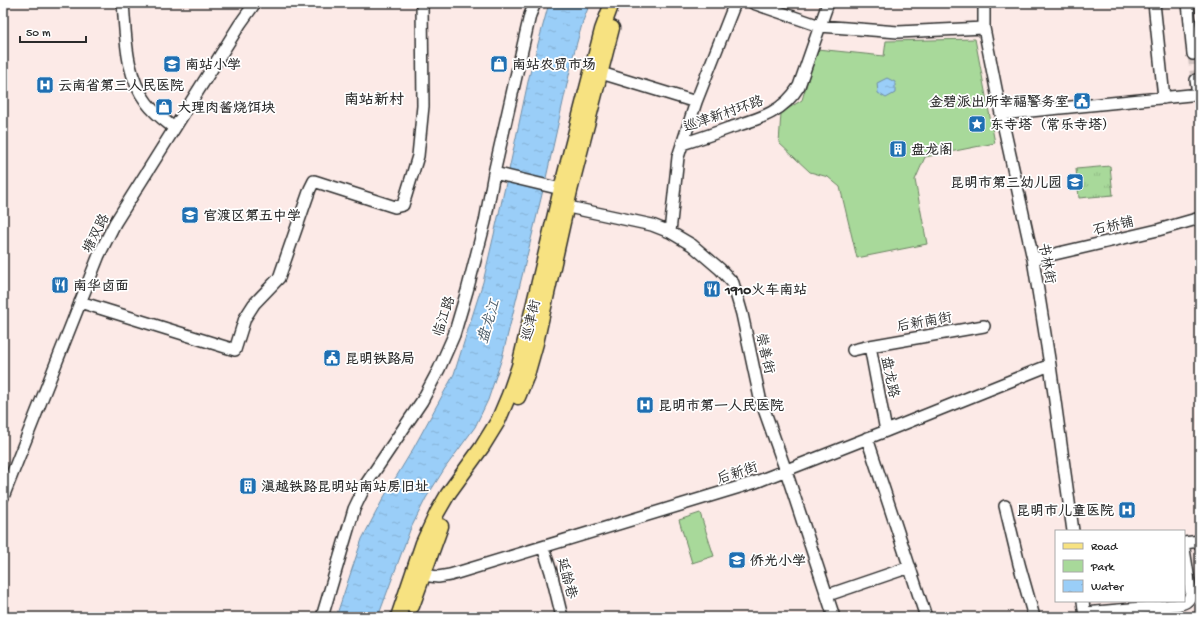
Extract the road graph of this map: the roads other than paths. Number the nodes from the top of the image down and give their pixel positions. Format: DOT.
graph roads {
  1 [pos="123,3"];
  2 [pos="255,3"];
  3 [pos="422,3"];
  4 [pos="535,3"];
  5 [pos="612,3"];
  6 [pos="621,3"];
  7 [pos="735,3"];
  8 [pos="753,3"];
  9 [pos="828,3"];
  10 [pos="984,3"];
  11 [pos="1154,3"];
  12 [pos="1188,3"];
  13 [pos="820,26"];
  14 [pos="984,28"];
  15 [pos="1193,54"];
  16 [pos="601,73"];
  17 [pos="1196,80"];
  18 [pos="1199,94"];
  19 [pos="1164,98"];
  20 [pos="696,102"];
  21 [pos="1001,114"];
  22 [pos="174,128"];
  23 [pos="682,144"];
  24 [pos="499,174"];
  25 [pos="554,187"];
  26 [pos="562,206"];
  27 [pos="1200,218"];
  28 [pos="670,232"];
  29 [pos="1033,259"];
  30 [pos="80,302"];
  31 [pos="984,326"];
  32 [pos="870,346"];
  33 [pos="853,350"];
  34 [pos="1050,365"];
  35 [pos="886,431"];
  36 [pos="867,438"];
  37 [pos="786,471"];
  38 [pos="3,497"];
  39 [pos="1006,506"];
  40 [pos="1073,530"];
  41 [pos="1200,541"];
  42 [pos="1185,543"];
  43 [pos="543,547"];
  44 [pos="1185,553"];
  45 [pos="910,567"];
  46 [pos="423,575"];
  47 [pos="1195,593"];
  48 [pos="828,595"];
  49 [pos="1083,602"];
  50 [pos="1085,615"];
  51 [pos="322,617"];
  52 [pos="398,617"];
  53 [pos="408,617"];
  54 [pos="562,617"];
  55 [pos="834,617"];
  56 [pos="926,617"];
  57 [pos="1034,617"];
  1 -- 22 [label="street"];
  2 -- 22 [label="street, 塘双路"];
  3 -- 30 [label="street"];
  4 -- 24 [label="street, 临江路"];
  5 -- 25 [label="main road, 巡津街"];
  6 -- 16 [label="main road, 巡津街"];
  7 -- 20 [label="street, 巡津新村环路"];
  8 -- 13 [label="street"];
  9 -- 13 [label="street, 巡津新村环路"];
  10 -- 14 [label="street, 书林街"];
  11 -- 19 [label="street"];
  12 -- 15 [label="street"];
  13 -- 14 [label="street"];
  13 -- 23 [label="street, 巡津新村环路"];
  14 -- 21 [label="street, 书林街"];
  16 -- 20 [label="street"];
  16 -- 26 [label="main road, 巡津街"];
  17 -- 18 [label="street"];
  18 -- 19 [label="street"];
  19 -- 21 [label="street"];
  20 -- 23 [label="street, 巡津新村环路"];
  21 -- 29 [label="street, 书林街"];
  22 -- 30 [label="street, 塘双路"];
  23 -- 28 [label="street"];
  24 -- 25 [label="street"];
  24 -- 51 [label="street, 临江路"];
  25 -- 26 [label="main road, 巡津街"];
  26 -- 28 [label="street, 崇善街"];
  26 -- 46 [label="main road, 巡津街"];
  26 -- 52 [label="main road, 巡津街"];
  27 -- 29 [label="street, 石桥铺"];
  28 -- 37 [label="street, 崇善街"];
  29 -- 34 [label="street, 书林街"];
  30 -- 38 [label="street, 塘双路"];
  31 -- 32 [label="street, 后新南街"];
  32 -- 33 [label="street, 盘龙路"];
  32 -- 35 [label="street, 盘龙路"];
  34 -- 35 [label="street, 后新街"];
  34 -- 40 [label="street, 书林街"];
  35 -- 36 [label="street, 后新街"];
  36 -- 37 [label="street, 后新街"];
  36 -- 45 [label="street"];
  37 -- 43 [label="street, 后新街"];
  37 -- 48 [label="street, 崇善街"];
  39 -- 57 [label="street"];
  41 -- 42 [label="street"];
  43 -- 46 [label="street, 后新街"];
  43 -- 54 [label="street, 延龄巷"];
  44 -- 47 [label="street"];
  45 -- 48 [label="street"];
  45 -- 56 [label="street"];
  46 -- 53 [label="main road, 巡津街"];
  47 -- 50 [label="street"];
  48 -- 55 [label="street, 崇善街"];
  49 -- 50 [label="street"];
}
